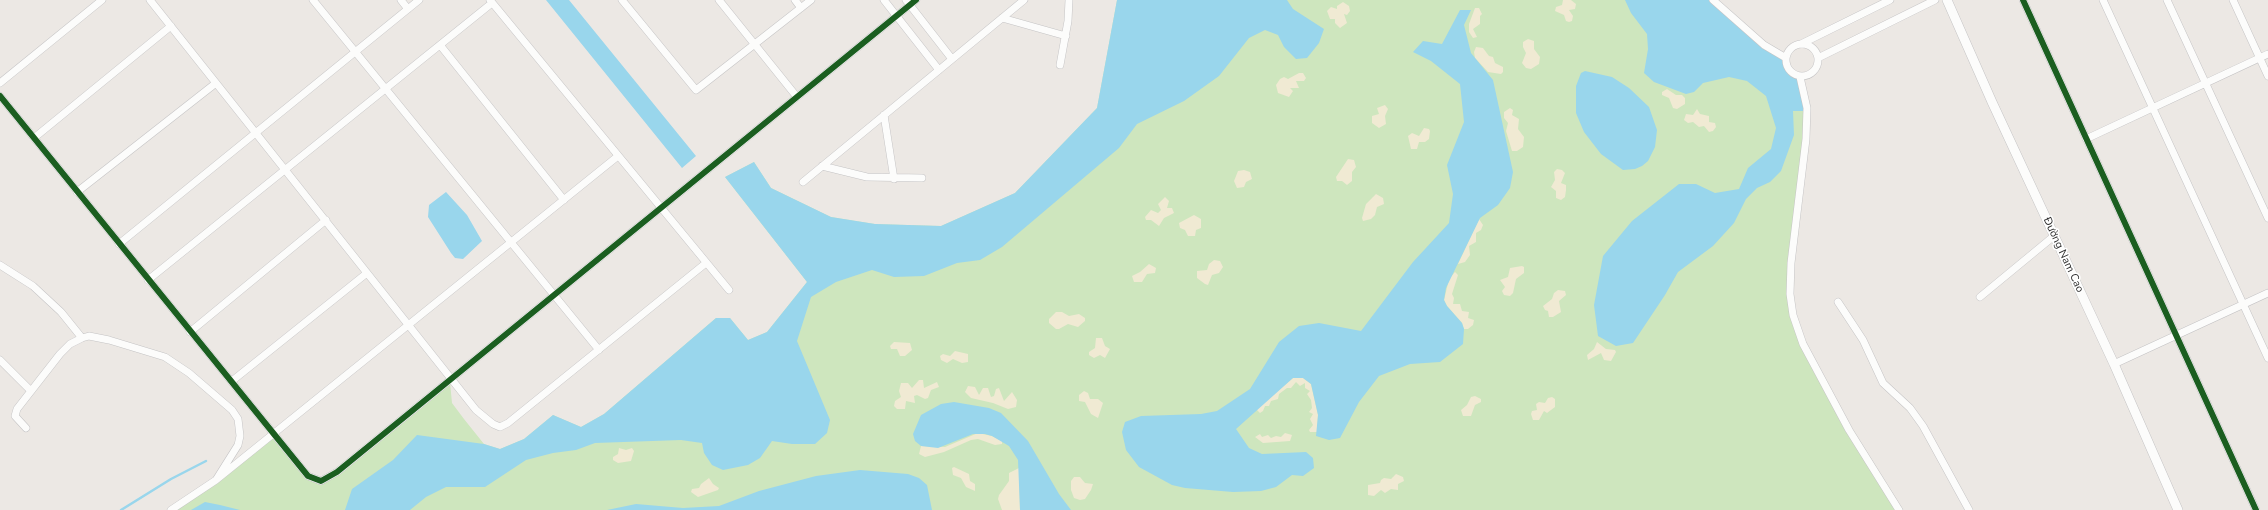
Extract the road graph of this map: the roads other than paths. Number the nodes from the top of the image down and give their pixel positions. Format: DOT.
graph roads {
  1 [pos="102,0"];
  2 [pos="150,0"];
  3 [pos="313,0"];
  4 [pos="401,0"];
  5 [pos="418,0"];
  6 [pos="622,0"];
  7 [pos="719,0"];
  8 [pos="795,0"];
  9 [pos="811,0"];
  10 [pos="884,0"];
  11 [pos="1024,0"];
  12 [pos="1069,0"];
  13 [pos="1713,0"];
  14 [pos="1890,0"];
  15 [pos="1935,0"];
  16 [pos="1947,0"];
  17 [pos="2023,0"];
  18 [pos="2102,0"];
  19 [pos="2167,0"];
  20 [pos="2233,0"];
  21 [pos="491,1"];
  22 [pos="911,2"];
  23 [pos="801,8"];
  24 [pos="408,9"];
  25 [pos="897,16"];
  26 [pos="1002,18"];
  27 [pos="171,26"];
  28 [pos="1066,36"];
  29 [pos="440,44"];
  30 [pos="755,44"];
  31 [pos="1801,44"];
  32 [pos="355,52"];
  33 [pos="2268,54"];
  34 [pos="1786,58"];
  35 [pos="1818,58"];
  36 [pos="2260,58"];
  37 [pos="952,59"];
  38 [pos="1060,65"];
  39 [pos="939,70"];
  40 [pos="2268,76"];
  41 [pos="1800,77"];
  42 [pos="216,82"];
  43 [pos="0,83"];
  44 [pos="2206,83"];
  45 [pos="386,88"];
  46 [pos="0,96"];
  47 [pos="797,97"];
  48 [pos="2151,107"];
  49 [pos="884,115"];
  50 [pos="256,133"];
  51 [pos="34,138"];
  52 [pos="2086,139"];
  53 [pos="618,156"];
  54 [pos="822,166"];
  55 [pos="285,169"];
  56 [pos="922,178"];
  57 [pos="894,179"];
  58 [pos="803,182"];
  59 [pos="77,192"];
  60 [pos="564,200"];
  61 [pos="661,208"];
  62 [pos="2268,218"];
  63 [pos="326,220"];
  64 [pos="2054,236"];
  65 [pos="511,242"];
  66 [pos="119,244"];
  67 [pos="706,263"];
  68 [pos="0,265"];
  69 [pos="367,273"];
  70 [pos="148,280"];
  71 [pos="728,290"];
  72 [pos="2268,293"];
  73 [pos="554,295"];
  74 [pos="1980,297"];
  75 [pos="1838,302"];
  76 [pos="2243,304"];
  77 [pos="409,325"];
  78 [pos="190,332"];
  79 [pos="2175,335"];
  80 [pos="82,338"];
  81 [pos="599,350"];
  82 [pos="2268,358"];
  83 [pos="0,360"];
  84 [pos="2114,364"];
  85 [pos="451,378"];
  86 [pos="232,381"];
  87 [pos="30,390"];
  88 [pos="26,428"];
  89 [pos="274,433"];
  90 [pos="216,480"];
  91 [pos="171,510"];
  92 [pos="1899,510"];
  93 [pos="1969,510"];
  94 [pos="2178,510"];
  95 [pos="2256,510"];
  1 -- 43 [label="street"];
  2 -- 27 [label="street"];
  3 -- 32 [label="street"];
  4 -- 24 [label="street"];
  5 -- 24 [label="street"];
  6 -- 30 [label="street"];
  7 -- 30 [label="street"];
  8 -- 23 [label="street"];
  9 -- 23 [label="street"];
  10 -- 25 [label="street"];
  11 -- 26 [label="street"];
  12 -- 28 [label="street"];
  13 -- 34 [label="street"];
  14 -- 31 [label="street"];
  15 -- 35 [label="street"];
  16 -- 64 [label="street, Đường Nam Cao"];
  17 -- 52 [label="street"];
  18 -- 48 [label="street"];
  19 -- 44 [label="street"];
  20 -- 36 [label="street"];
  21 -- 29 [label="street"];
  21 -- 53 [label="street"];
  22 -- 25 [label="street"];
  22 -- 37 [label="street"];
  23 -- 30 [label="street"];
  24 -- 32 [label="street"];
  25 -- 39 [label="street"];
  25 -- 47 [label="street"];
  26 -- 28 [label="street"];
  26 -- 37 [label="street"];
  27 -- 42 [label="street"];
  27 -- 51 [label="street"];
  28 -- 38 [label="street"];
  29 -- 45 [label="street"];
  29 -- 60 [label="street"];
  30 -- 47 [label="street"];
  31 -- 34 [label="street"];
  31 -- 35 [label="street"];
  32 -- 45 [label="street"];
  32 -- 50 [label="street"];
  33 -- 36 [label="street"];
  34 -- 41 [label="street"];
  35 -- 41 [label="street"];
  36 -- 40 [label="street"];
  36 -- 44 [label="street"];
  37 -- 39 [label="street"];
  39 -- 49 [label="street"];
  41 -- 92 [label="street"];
  42 -- 50 [label="street"];
  42 -- 59 [label="street"];
  44 -- 48 [label="street"];
  44 -- 62 [label="street"];
  45 -- 55 [label="street"];
  45 -- 65 [label="street"];
  46 -- 51 [label="street"];
  47 -- 61 [label="street"];
  48 -- 52 [label="street"];
  48 -- 76 [label="street"];
  49 -- 54 [label="street"];
  49 -- 57 [label="street"];
  50 -- 55 [label="street"];
  50 -- 66 [label="street"];
  51 -- 59 [label="street"];
  52 -- 79 [label="street"];
  53 -- 60 [label="street"];
  53 -- 61 [label="street"];
  54 -- 57 [label="street"];
  54 -- 58 [label="street"];
  55 -- 63 [label="street"];
  55 -- 70 [label="street"];
  56 -- 57 [label="street"];
  59 -- 66 [label="street"];
  60 -- 65 [label="street"];
  61 -- 67 [label="street"];
  61 -- 73 [label="street"];
  63 -- 69 [label="street"];
  63 -- 78 [label="street"];
  64 -- 74 [label="street"];
  64 -- 84 [label="street, Đường Nam Cao"];
  65 -- 73 [label="street"];
  65 -- 77 [label="street"];
  66 -- 70 [label="street"];
  67 -- 71 [label="street"];
  67 -- 81 [label="street"];
  68 -- 80 [label="street"];
  69 -- 77 [label="street"];
  69 -- 86 [label="street"];
  70 -- 78 [label="street"];
  72 -- 76 [label="street"];
  73 -- 81 [label="street"];
  73 -- 85 [label="street"];
  75 -- 93 [label="street"];
  76 -- 79 [label="street"];
  76 -- 82 [label="street"];
  77 -- 85 [label="street"];
  77 -- 89 [label="street"];
  78 -- 86 [label="street"];
  79 -- 84 [label="street"];
  79 -- 95 [label="street"];
  80 -- 87 [label="street"];
  80 -- 90 [label="street"];
  81 -- 85 [label="street"];
  83 -- 87 [label="street"];
  84 -- 94 [label="street, Đường Nam Cao"];
  85 -- 89 [label="street"];
  86 -- 89 [label="street"];
  87 -- 88 [label="street"];
  89 -- 90 [label="street"];
  90 -- 91 [label="street"];
}
